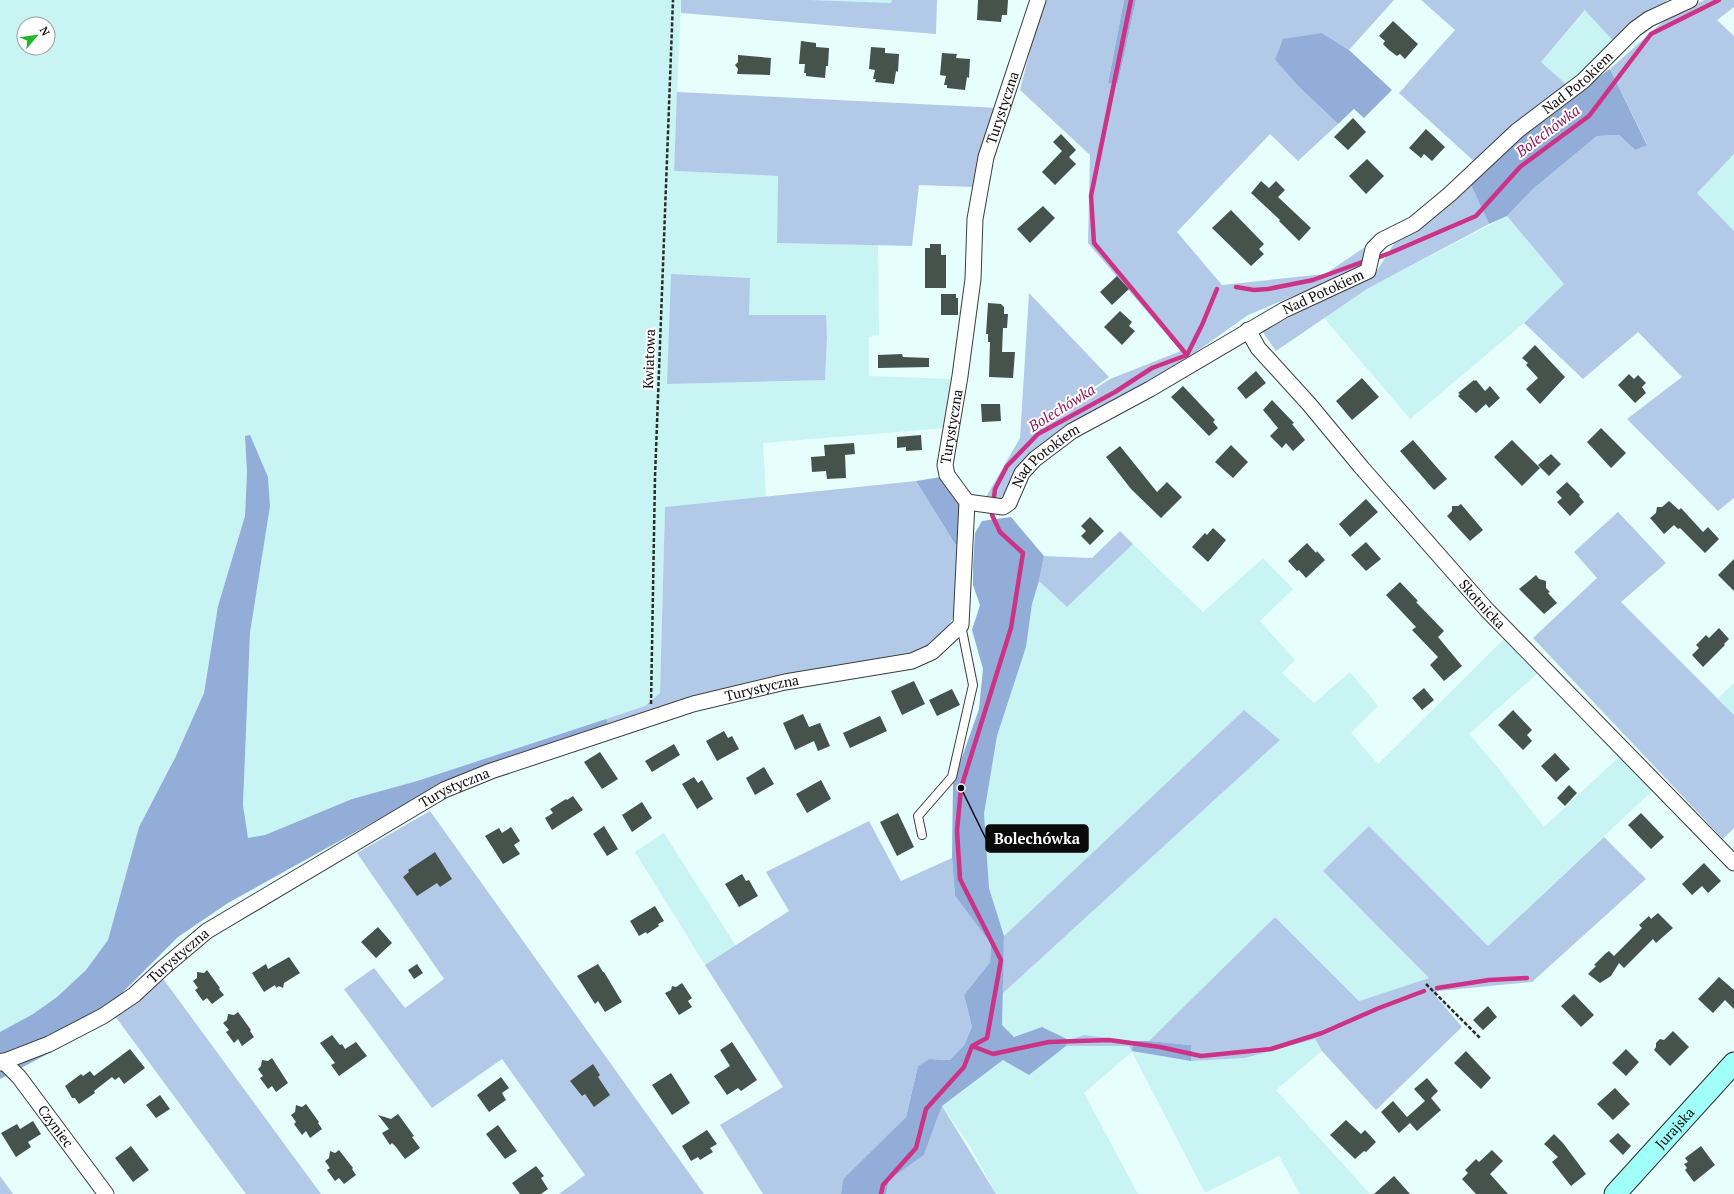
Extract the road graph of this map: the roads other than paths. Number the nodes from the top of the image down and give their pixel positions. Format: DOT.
graph roads {
  1 [pos="1038,0"];
  2 [pos="1690,0"];
  3 [pos="1248,330"];
  4 [pos="974,503"];
  5 [pos="961,626"];
  6 [pos="922,835"];
  7 [pos="1734,863"];
  8 [pos="2,1062"];
  9 [pos="1734,1063"];
  10 [pos="106,1194"];
  11 [pos="1615,1194"];
  1 -- 4 [label="street, Turystyczna"];
  2 -- 3 [label="street, Nad Potokiem"];
  3 -- 4 [label="street, Nad Potokiem"];
  3 -- 7 [label="street, Skotnicka"];
  4 -- 5 [label="street"];
  5 -- 6 [label="lane"];
  5 -- 8 [label="street, Turystyczna"];
  8 -- 10 [label="street, Czyniec"];
  9 -- 11 [label="street, Jurajska"];
}
